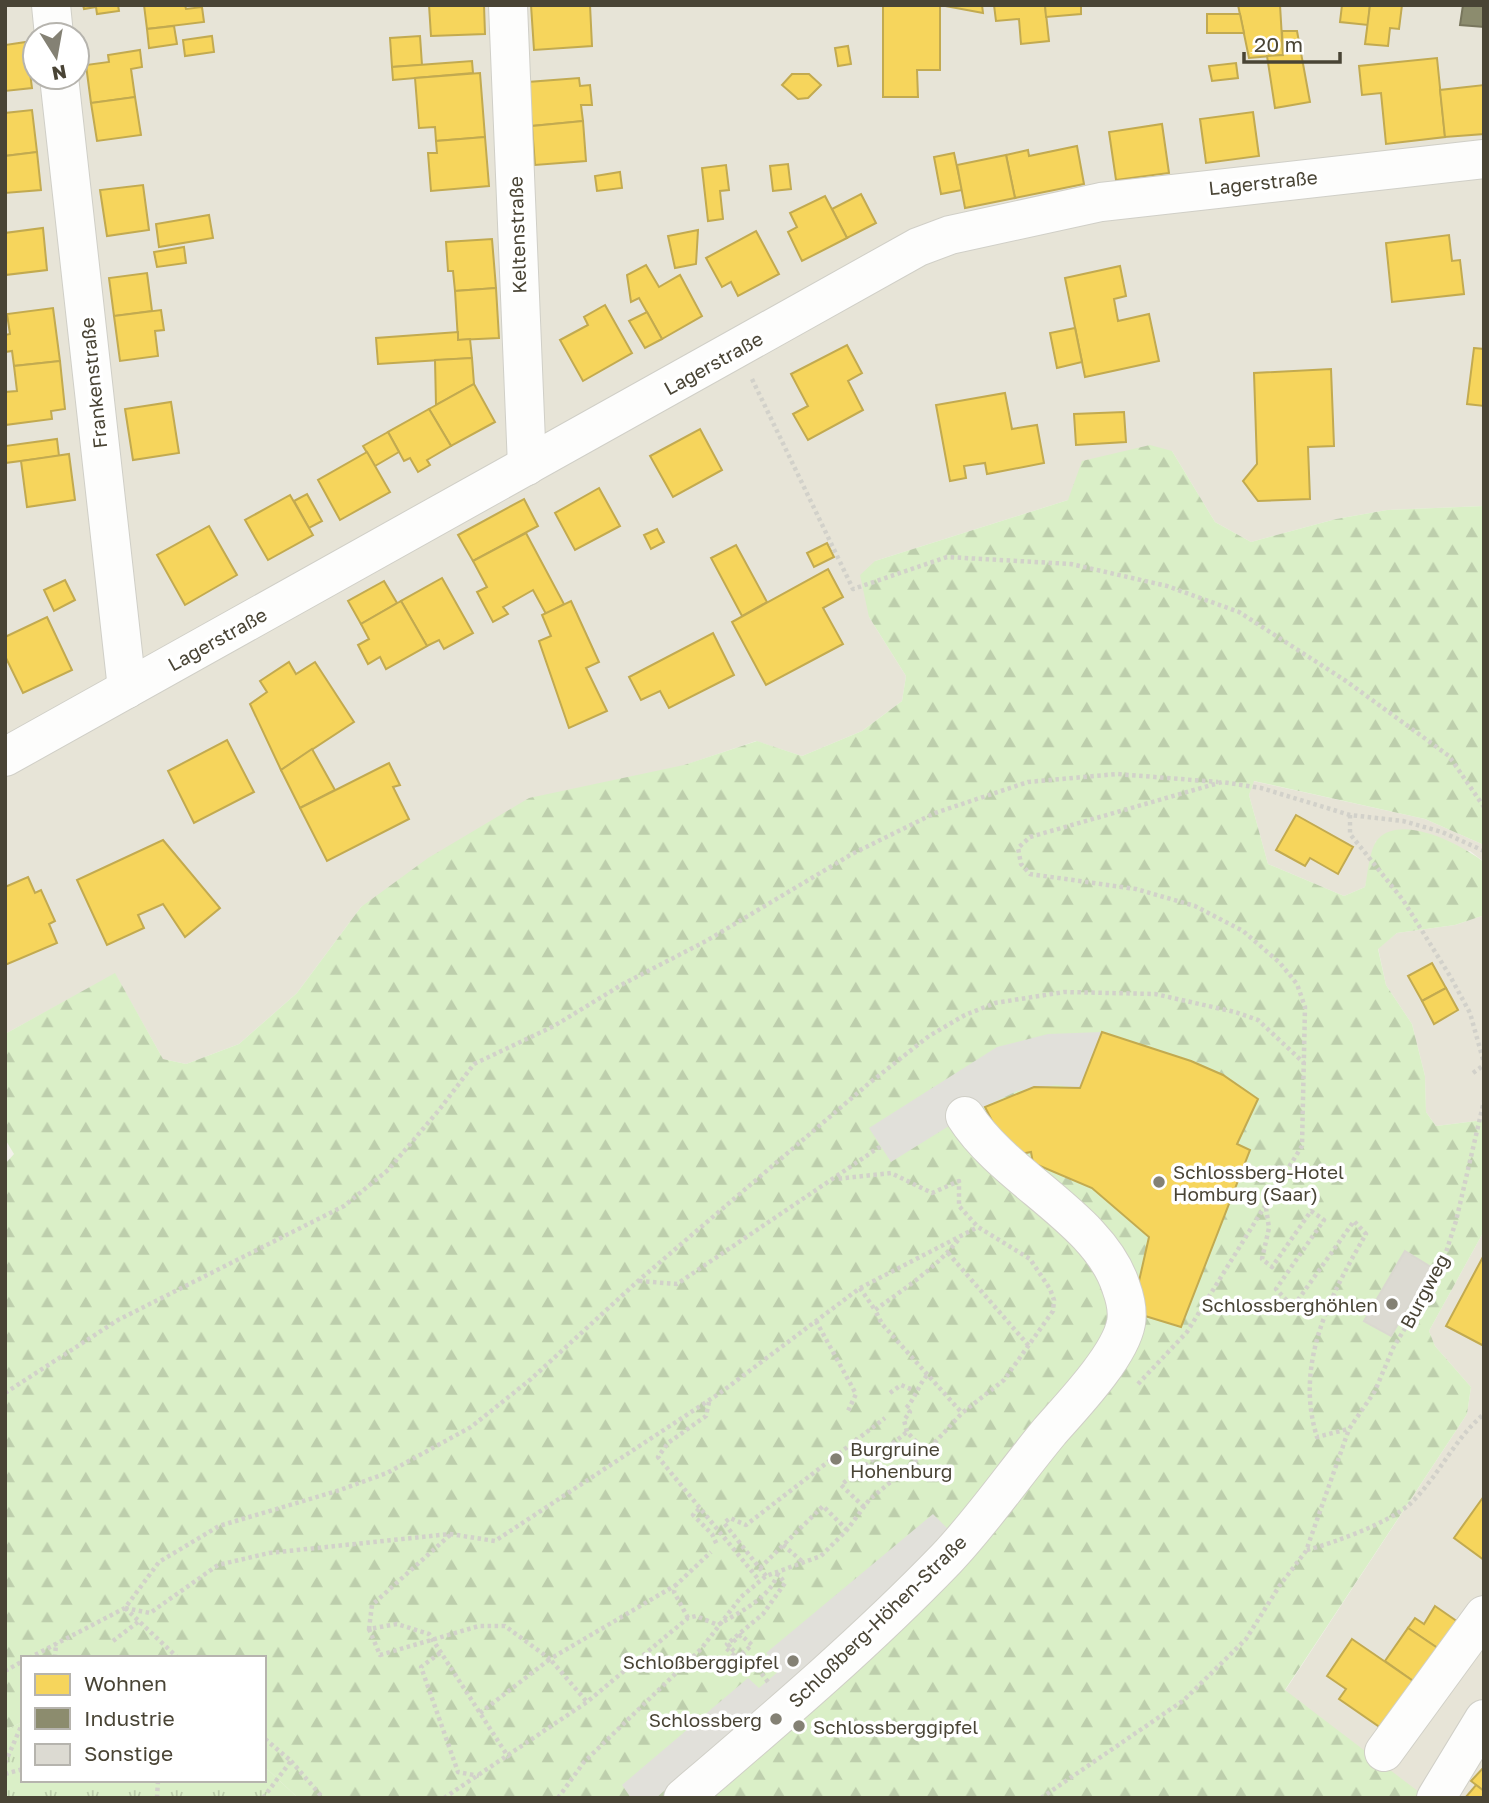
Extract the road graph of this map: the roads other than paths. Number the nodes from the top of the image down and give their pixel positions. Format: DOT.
graph roads {
  1 [pos="508,5"];
  2 [pos="61,91"];
  3 [pos="1484,159"];
  4 [pos="527,466"];
  5 [pos="127,689"];
  6 [pos="5,757"];
  7 [pos="965,1116"];
  8 [pos="1484,1615"];
  9 [pos="1484,1719"];
  10 [pos="1384,1752"];
  11 [pos="683,1798"];
  12 [pos="1436,1798"];
  1 -- 4 [label="street, Keltenstraße"];
  2 -- 5 [label="street, Frankenstraße"];
  3 -- 4 [label="street, Lagerstraße"];
  4 -- 5 [label="street, Lagerstraße"];
  5 -- 6 [label="street, Lagerstraße"];
  7 -- 11 [label="street, Schloßberg-Höhen-Straße"];
  8 -- 10 [label="street"];
  9 -- 12 [label="street"];
}
